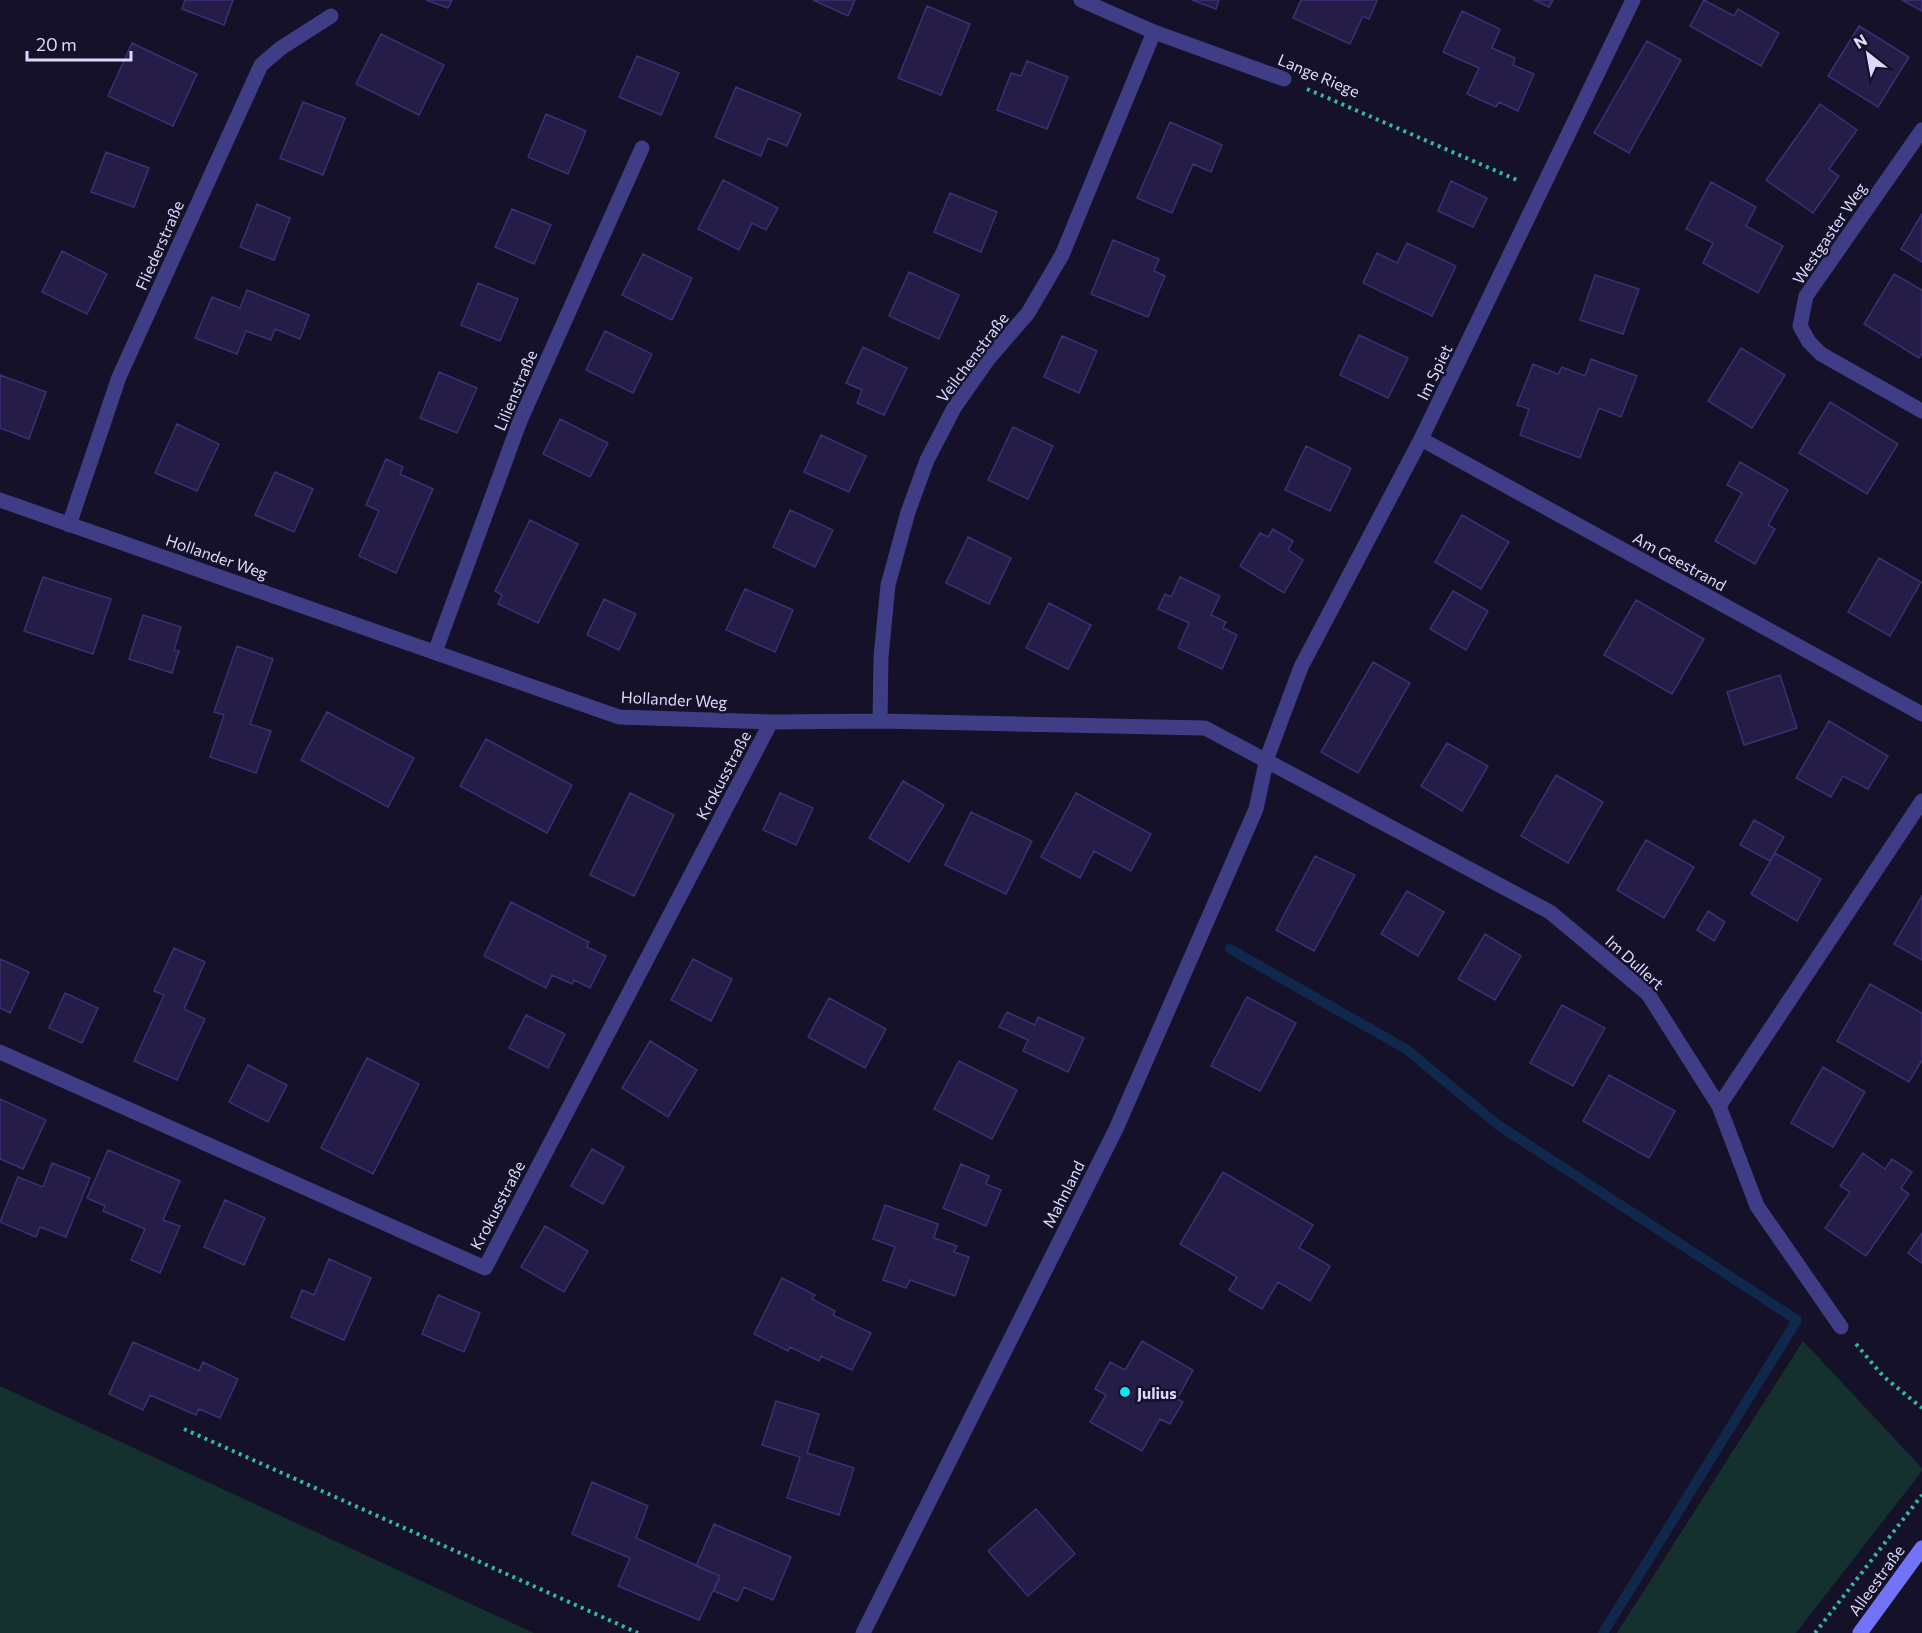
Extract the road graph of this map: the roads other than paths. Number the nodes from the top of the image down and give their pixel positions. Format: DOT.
graph roads {
  1 [pos="1081,0"];
  2 [pos="1633,0"];
  3 [pos="331,16"];
  4 [pos="1154,32"];
  5 [pos="1284,79"];
  6 [pos="1922,130"];
  7 [pos="642,148"];
  8 [pos="1922,411"];
  9 [pos="1421,439"];
  10 [pos="0,500"];
  11 [pos="69,525"];
  12 [pos="435,652"];
  13 [pos="1922,714"];
  14 [pos="880,721"];
  15 [pos="771,722"];
  16 [pos="1267,758"];
  17 [pos="1922,801"];
  18 [pos="0,1052"];
  19 [pos="1719,1106"];
  20 [pos="1841,1327"];
  21 [pos="1922,1548"];
  22 [pos="863,1633"];
  23 [pos="1860,1633"];
  1 -- 4 [label="street, Lange Riege"];
  2 -- 9 [label="street, Im Spiet"];
  3 -- 11 [label="street, Fliederstraße"];
  4 -- 5 [label="street, Lange Riege"];
  4 -- 14 [label="street, Veilchenstraße"];
  6 -- 8 [label="street, Westgaster Weg"];
  7 -- 12 [label="street, Lilienstraße"];
  9 -- 13 [label="street, Am Geestrand"];
  9 -- 16 [label="street, Im Spiet"];
  10 -- 11 [label="street, Hollander Weg"];
  11 -- 12 [label="street, Hollander Weg"];
  12 -- 15 [label="street, Hollander Weg"];
  14 -- 15 [label="street, Hollander Weg"];
  14 -- 16 [label="street, Hollander Weg"];
  15 -- 18 [label="street, Krokusstraße"];
  16 -- 19 [label="street, Im Dullert"];
  16 -- 22 [label="street, Mahnland"];
  17 -- 19 [label="street"];
  19 -- 20 [label="street, Im Dullert"];
  21 -- 23 [label="main road, Alleestraße"];
}
